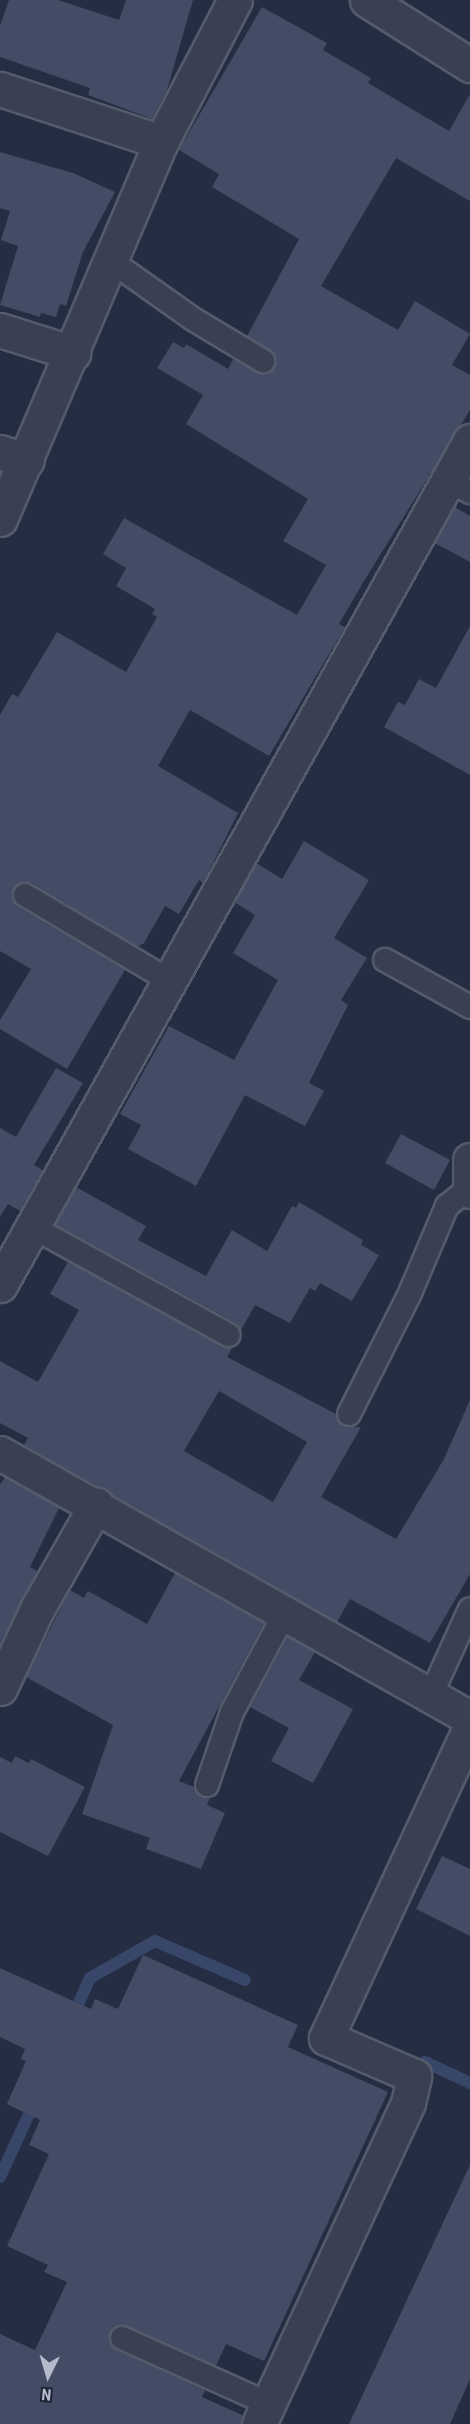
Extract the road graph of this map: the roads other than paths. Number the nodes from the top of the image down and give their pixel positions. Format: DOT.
graph roads {
  1 [pos="235,0"];
  2 [pos="367,0"];
  3 [pos="470,66"];
  4 [pos="0,89"];
  5 [pos="161,142"];
  6 [pos="111,261"];
  7 [pos="0,330"];
  8 [pos="73,353"];
  9 [pos="263,361"];
  10 [pos="470,441"];
  11 [pos="14,456"];
  12 [pos="459,486"];
  13 [pos="0,519"];
  14 [pos="25,895"];
  15 [pos="385,960"];
  16 [pos="170,981"];
  17 [pos="470,1007"];
  18 [pos="469,1180"];
  19 [pos="34,1228"];
  20 [pos="0,1285"];
  21 [pos="229,1335"];
  22 [pos="349,1414"];
  23 [pos="0,1453"];
  24 [pos="96,1505"];
  25 [pos="470,1609"];
  26 [pos="285,1613"];
  27 [pos="0,1688"];
  28 [pos="431,1695"];
  29 [pos="470,1718"];
  30 [pos="470,1728"];
  31 [pos="207,1785"];
  32 [pos="122,2338"];
  33 [pos="264,2414"];
  1 -- 5 [label="street"];
  2 -- 3 [label="street"];
  4 -- 5 [label="street"];
  5 -- 6 [label="street"];
  6 -- 8 [label="street"];
  6 -- 9 [label="lane"];
  7 -- 8 [label="street"];
  8 -- 11 [label="street"];
  10 -- 12 [label="street"];
  11 -- 13 [label="street"];
  12 -- 16 [label="street"];
  14 -- 16 [label="lane"];
  15 -- 17 [label="lane"];
  16 -- 19 [label="street"];
  18 -- 22 [label="lane"];
  19 -- 20 [label="street"];
  19 -- 21 [label="lane"];
  23 -- 24 [label="street"];
  24 -- 26 [label="street"];
  24 -- 27 [label="street"];
  25 -- 28 [label="lane"];
  26 -- 28 [label="street"];
  26 -- 31 [label="lane"];
  28 -- 29 [label="street"];
  30 -- 33 [label="street"];
  32 -- 33 [label="lane"];
}
